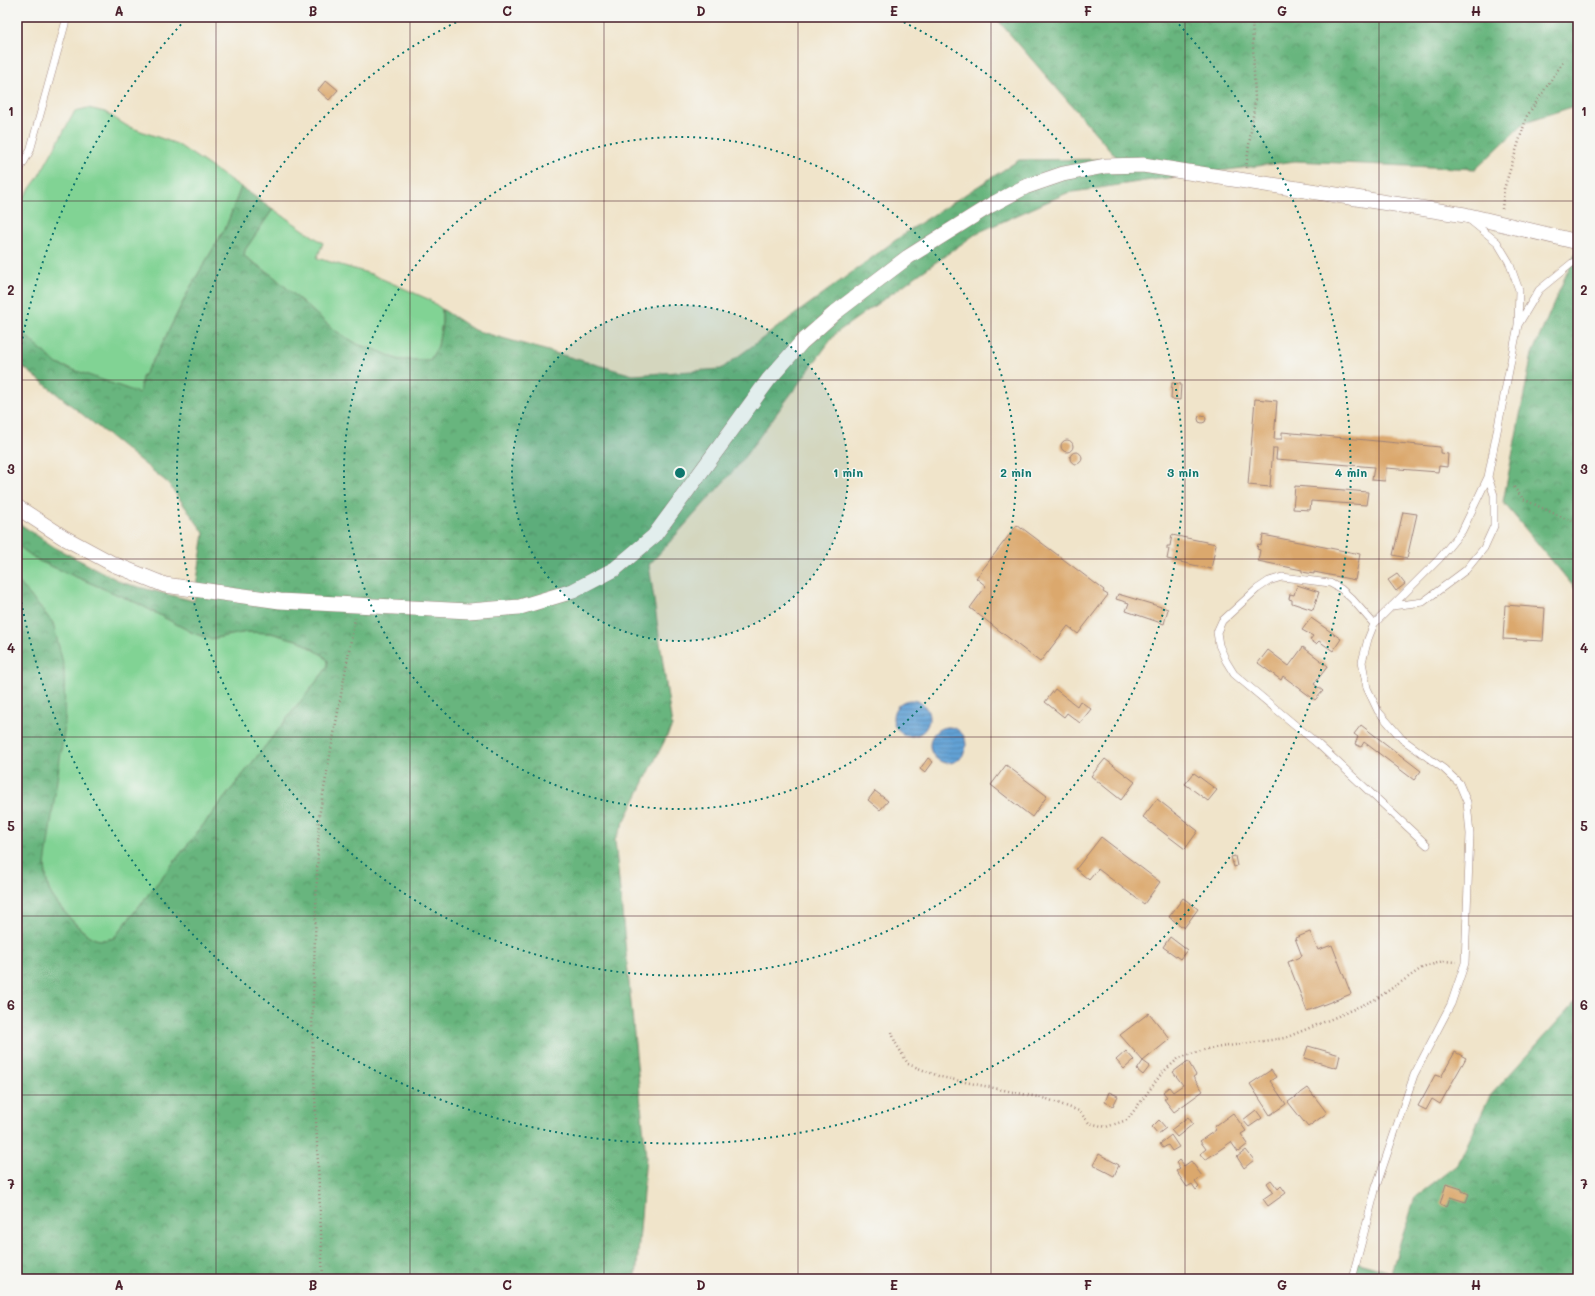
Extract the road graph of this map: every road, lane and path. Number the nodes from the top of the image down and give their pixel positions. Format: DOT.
graph roads {
  1 [pos="67,17"];
  2 [pos="1252,17"];
  3 [pos="1563,62"];
  4 [pos="17,174"];
  5 [pos="1244,181"];
  6 [pos="1465,215"];
  7 [pos="1501,224"];
  8 [pos="1578,242"];
  9 [pos="1578,261"];
  10 [pos="1518,325"];
  11 [pos="1488,477"];
  12 [pos="1514,487"];
  13 [pos="17,507"];
  14 [pos="1578,522"];
  15 [pos="357,605"];
  16 [pos="1392,606"];
  17 [pos="1374,624"];
  18 [pos="1427,844"];
  19 [pos="1465,963"];
  20 [pos="892,1032"];
  21 [pos="323,1279"];
  22 [pos="1352,1279"];
  1 -- 4 [label="lane"];
  2 -- 5 [label="path"];
  3 -- 7 [label="path"];
  5 -- 6 [label="street"];
  5 -- 15 [label="street"];
  6 -- 7 [label="street"];
  6 -- 10 [label="lane"];
  7 -- 8 [label="street"];
  9 -- 10 [label="lane"];
  10 -- 11 [label="lane"];
  11 -- 16 [label="lane"];
  11 -- 16 [label="lane"];
  12 -- 14 [label="path"];
  13 -- 15 [label="street"];
  15 -- 21 [label="path"];
  16 -- 17 [label="lane"];
  17 -- 18 [label="lane"];
  17 -- 19 [label="lane"];
  19 -- 20 [label="path"];
  19 -- 22 [label="lane"];
}
